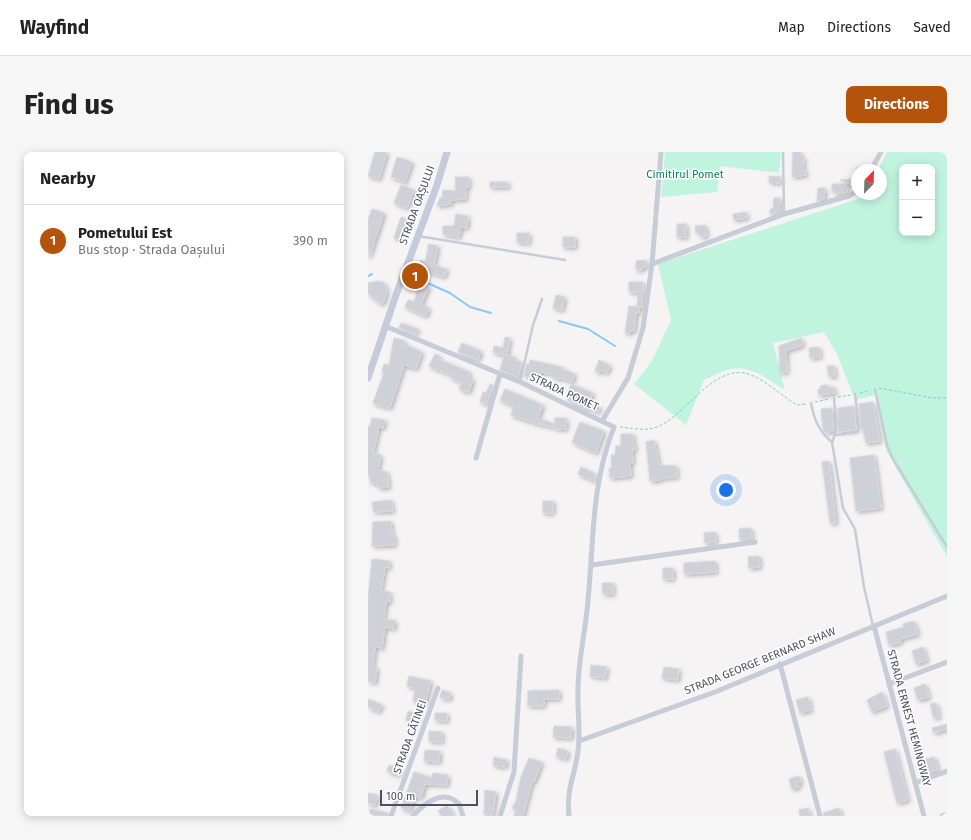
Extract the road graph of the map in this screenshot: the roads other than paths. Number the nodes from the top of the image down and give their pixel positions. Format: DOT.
graph roads {
  1 [pos="446,152"];
  2 [pos="661,152"];
  3 [pos="783,152"];
  4 [pos="881,152"];
  5 [pos="874,164"];
  6 [pos="851,195"];
  7 [pos="784,214"];
  8 [pos="418,236"];
  9 [pos="565,260"];
  10 [pos="652,264"];
  11 [pos="542,299"];
  12 [pos="385,326"];
  13 [pos="500,374"];
  14 [pos="368,378"];
  15 [pos="520,382"];
  16 [pos="875,390"];
  17 [pos="855,394"];
  18 [pos="834,398"];
  19 [pos="811,403"];
  20 [pos="602,421"];
  21 [pos="836,435"];
  22 [pos="832,442"];
  23 [pos="476,458"];
  24 [pos="755,542"];
  25 [pos="947,547"];
  26 [pos="592,565"];
  27 [pos="947,596"];
  28 [pos="873,626"];
  29 [pos="521,656"];
  30 [pos="947,662"];
  31 [pos="780,664"];
  32 [pos="889,684"];
  33 [pos="438,688"];
  34 [pos="579,741"];
  35 [pos="947,771"];
  36 [pos="915,783"];
  37 [pos="947,814"];
  38 [pos="392,816"];
  39 [pos="413,816"];
  40 [pos="463,816"];
  41 [pos="500,816"];
  42 [pos="569,816"];
  43 [pos="820,816"];
  44 [pos="924,816"];
  45 [pos="942,816"];
  1 -- 8 [label="main road, STRADA OAȘULUI"];
  2 -- 10 [label="street, STRADA POMET"];
  3 -- 7 [label="lane"];
  4 -- 5 [label="street"];
  6 -- 7 [label="street"];
  7 -- 10 [label="street"];
  8 -- 9 [label="lane"];
  8 -- 12 [label="main road, STRADA OAȘULUI"];
  10 -- 20 [label="street, STRADA POMET"];
  11 -- 15 [label="lane"];
  12 -- 13 [label="street, STRADA POMET"];
  12 -- 14 [label="main road, STRADA OAȘULUI"];
  13 -- 15 [label="street, STRADA POMET"];
  13 -- 23 [label="street"];
  15 -- 20 [label="street, STRADA POMET"];
  16 -- 25 [label="lane"];
  17 -- 21 [label="lane"];
  18 -- 21 [label="lane"];
  19 -- 22 [label="lane"];
  20 -- 26 [label="street"];
  21 -- 22 [label="lane"];
  22 -- 28 [label="lane"];
  24 -- 26 [label="street"];
  26 -- 34 [label="street"];
  27 -- 28 [label="street, STRADA GEORGE BERNARD SHAW"];
  28 -- 31 [label="street, STRADA GEORGE BERNARD SHAW"];
  28 -- 32 [label="street, STRADA ERNEST HEMINGWAY"];
  29 -- 41 [label="street"];
  30 -- 32 [label="street"];
  31 -- 34 [label="street, STRADA GEORGE BERNARD SHAW"];
  31 -- 43 [label="street"];
  32 -- 36 [label="street, STRADA ERNEST HEMINGWAY"];
  33 -- 38 [label="street, STRADA CĂTINEI"];
  34 -- 42 [label="street"];
  35 -- 36 [label="street"];
  36 -- 44 [label="street, STRADA ERNEST HEMINGWAY"];
  37 -- 45 [label="street"];
  39 -- 40 [label="street"];
}
